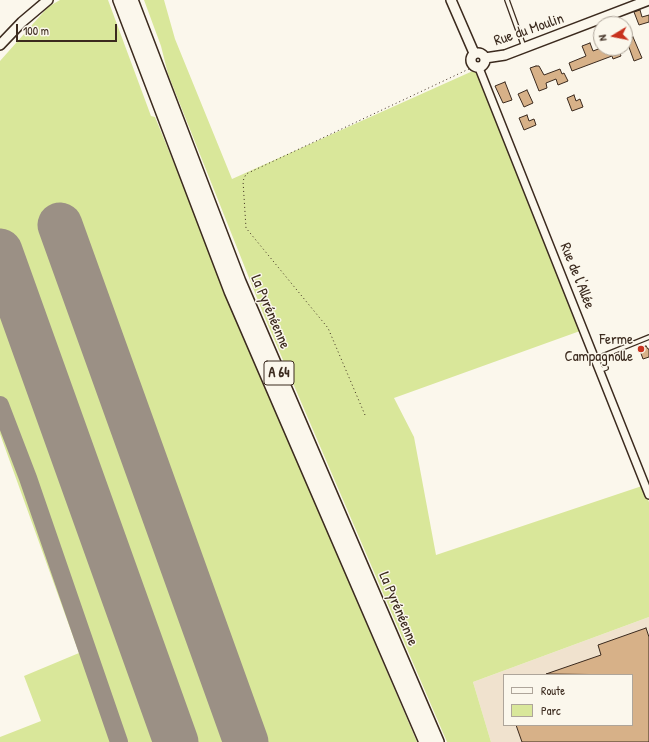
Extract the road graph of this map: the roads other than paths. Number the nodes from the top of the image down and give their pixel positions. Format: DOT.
graph roads {
  1 [pos="48,0"];
  2 [pos="120,0"];
  3 [pos="131,0"];
  4 [pos="507,0"];
  5 [pos="649,0"];
  6 [pos="453,1"];
  7 [pos="0,45"];
  8 [pos="524,48"];
  9 [pos="474,54"];
  10 [pos="485,58"];
  11 [pos="476,67"];
  12 [pos="649,337"];
  13 [pos="595,359"];
  14 [pos="649,495"];
  15 [pos="426,742"];
  16 [pos="437,742"];
  1 -- 7 [label="street"];
  2 -- 15 [label="highway, La Pyrénéenne / A 64"];
  3 -- 16 [label="highway, La Pyrénéenne / A 64"];
  4 -- 8 [label="lane"];
  5 -- 8 [label="street, Rue du Moulin"];
  6 -- 9 [label="street"];
  8 -- 10 [label="street, Rue du Moulin"];
  9 -- 10 [label="street"];
  9 -- 11 [label="street"];
  10 -- 11 [label="street"];
  11 -- 13 [label="street, Rue de l'Allée"];
  12 -- 13 [label="lane"];
  13 -- 14 [label="street, Rue de l'Allée"];
}
